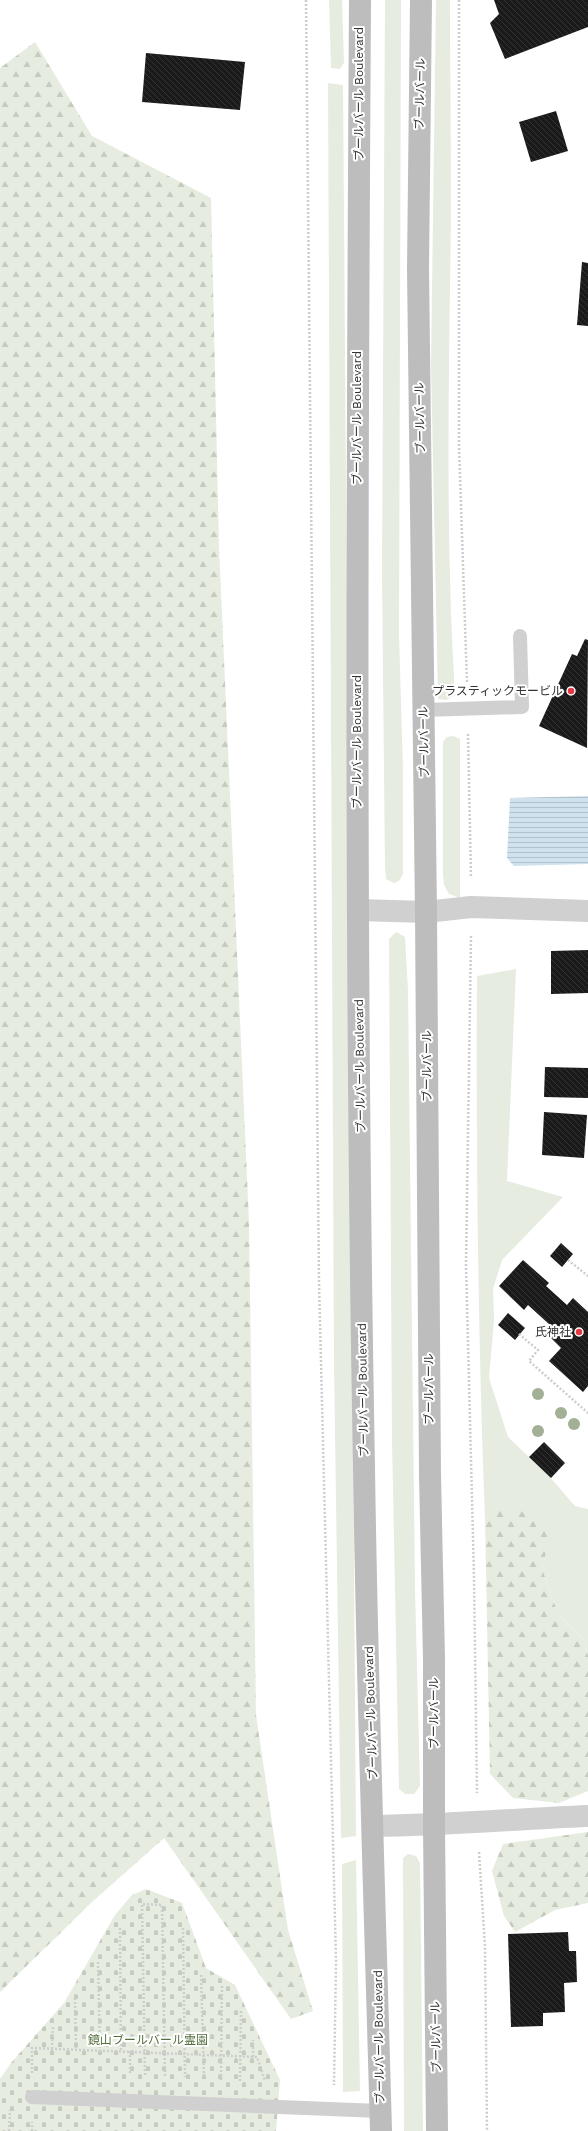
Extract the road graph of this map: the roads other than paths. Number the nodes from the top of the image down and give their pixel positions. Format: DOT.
graph roads {
  1 [pos="360,0"];
  2 [pos="421,0"];
  3 [pos="520,636"];
  4 [pos="424,710"];
  5 [pos="358,910"];
  6 [pos="588,911"];
  7 [pos="426,912"];
  8 [pos="588,1816"];
  9 [pos="374,1826"];
  10 [pos="434,1826"];
  11 [pos="32,2097"];
  12 [pos="380,2121"];
  13 [pos="437,2131"];
  1 -- 5 [label="street, ブールバール Boulevard"];
  2 -- 4 [label="street, ブールバール"];
  3 -- 4 [label="lane"];
  4 -- 7 [label="street, ブールバール"];
  5 -- 7 [label="street"];
  5 -- 9 [label="street, ブールバール Boulevard"];
  6 -- 7 [label="street"];
  7 -- 10 [label="street, ブールバール"];
  8 -- 10 [label="street"];
  9 -- 10 [label="street"];
  9 -- 12 [label="street, ブールバール Boulevard"];
  10 -- 13 [label="street, ブールバール"];
  11 -- 12 [label="lane"];
}
